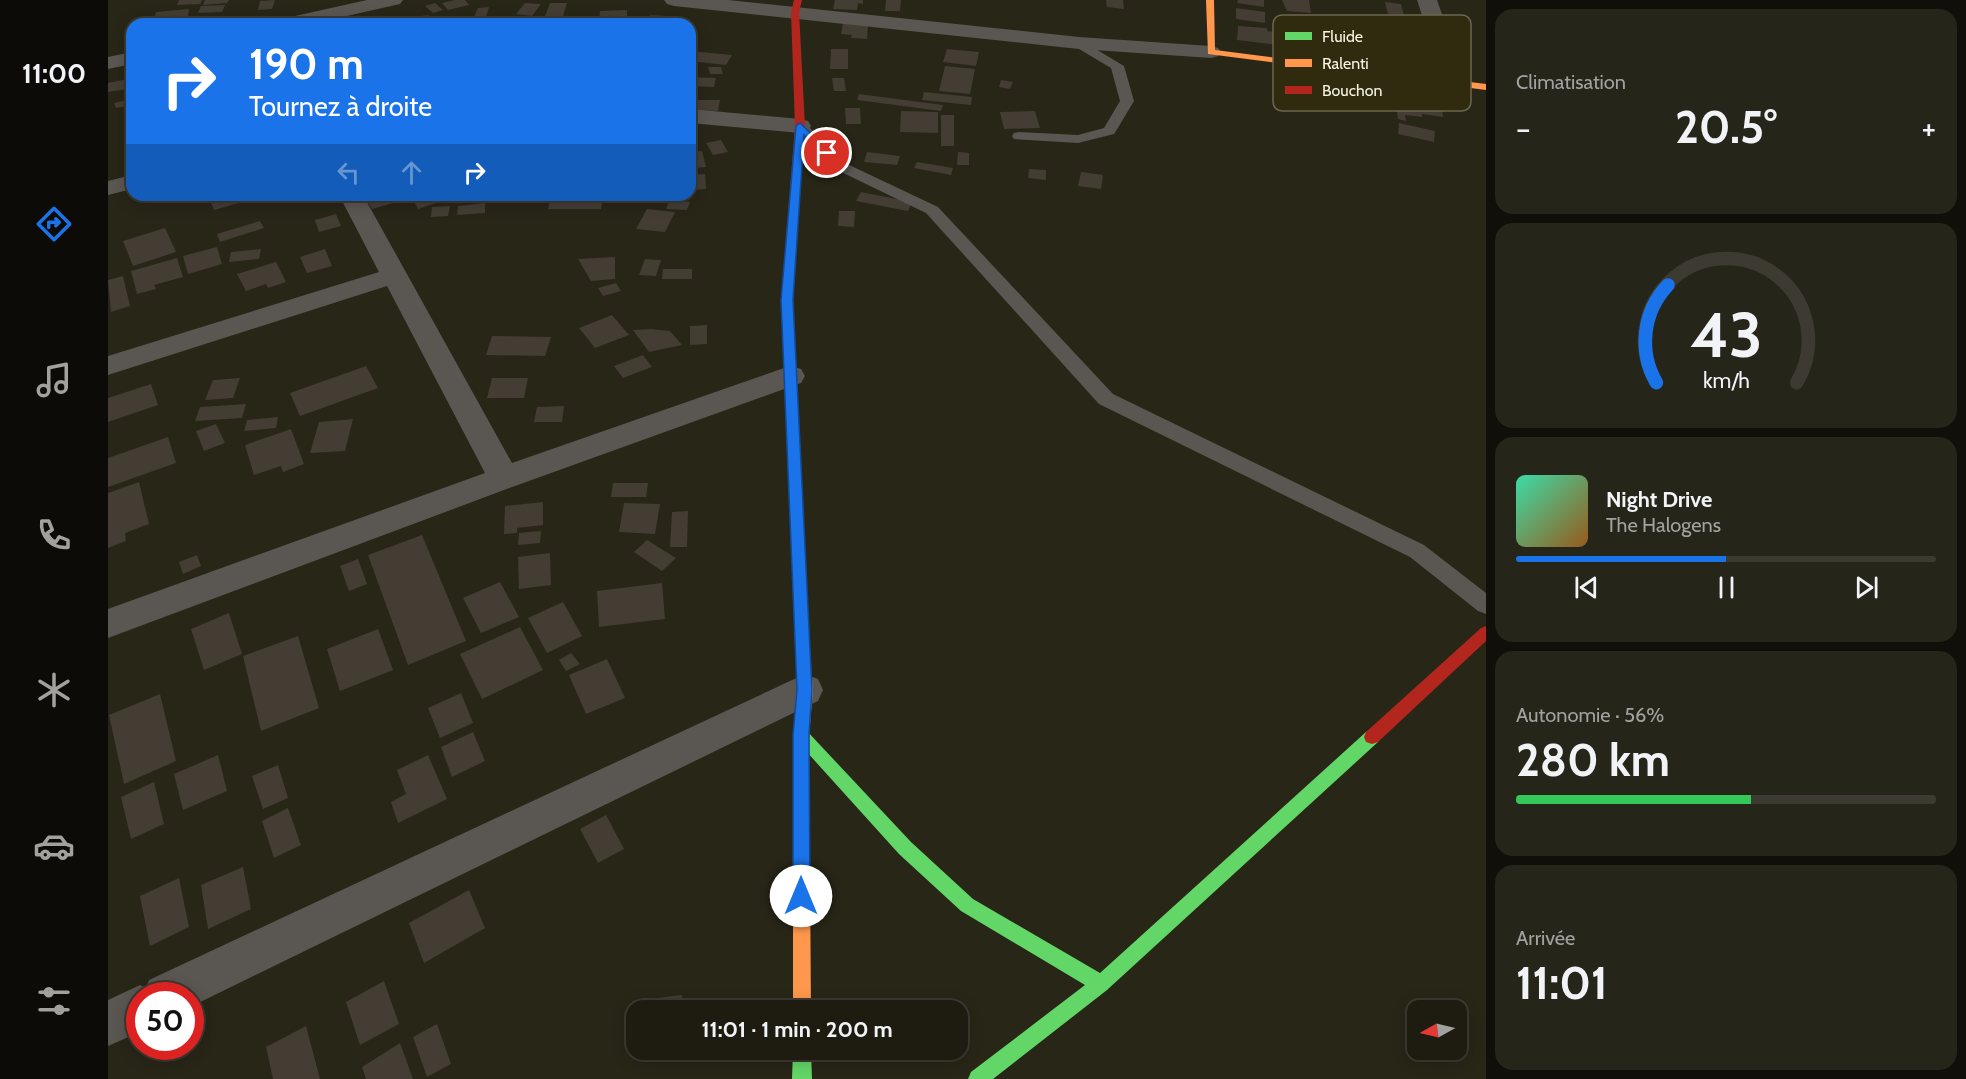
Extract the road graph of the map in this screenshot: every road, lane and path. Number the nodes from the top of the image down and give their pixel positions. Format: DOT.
graph roads {
  1 [pos="312,0"];
  2 [pos="393,0"];
  3 [pos="674,0"];
  4 [pos="1210,0"];
  5 [pos="1427,0"];
  6 [pos="796,6"];
  7 [pos="1432,15"];
  8 [pos="305,18"];
  9 [pos="310,18"];
  10 [pos="1079,43"];
  11 [pos="1211,52"];
  12 [pos="126,59"];
  13 [pos="1273,60"];
  14 [pos="108,63"];
  15 [pos="1471,85"];
  16 [pos="1486,87"];
  17 [pos="696,117"];
  18 [pos="800,126"];
  19 [pos="1019,136"];
  20 [pos="126,184"];
  21 [pos="108,188"];
  22 [pos="354,201"];
  23 [pos="396,275"];
  24 [pos="108,366"];
  25 [pos="791,376"];
  26 [pos="504,478"];
  27 [pos="1486,605"];
  28 [pos="108,624"];
  29 [pos="1486,632"];
  30 [pos="805,690"];
  31 [pos="801,735"];
  32 [pos="194,982"];
  33 [pos="1101,984"];
  34 [pos="802,1000"];
  35 [pos="126,1015"];
  36 [pos="108,1023"];
  37 [pos="802,1060"];
  38 [pos="802,1079"];
  39 [pos="978,1079"];
  1 -- 8 [label="street"];
  2 -- 9 [label="street"];
  3 -- 6 [label="street"];
  4 -- 11 [label="main road"];
  5 -- 7 [label="street"];
  6 -- 10 [label="street"];
  6 -- 18 [label="main road"];
  10 -- 11 [label="street"];
  10 -- 19 [label="lane"];
  11 -- 13 [label="main road"];
  12 -- 14 [label="street"];
  15 -- 16 [label="main road"];
  17 -- 18 [label="street"];
  18 -- 25 [label="main road"];
  18 -- 27 [label="lane"];
  20 -- 21 [label="street"];
  22 -- 23 [label="street"];
  23 -- 24 [label="street"];
  23 -- 26 [label="street"];
  25 -- 26 [label="street"];
  25 -- 30 [label="main road"];
  26 -- 28 [label="street"];
  29 -- 33 [label="main road"];
  30 -- 31 [label="main road"];
  30 -- 32 [label="street"];
  31 -- 33 [label="main road"];
  31 -- 34 [label="main road"];
  33 -- 39 [label="main road"];
  35 -- 36 [label="street"];
  37 -- 38 [label="main road"];
}
